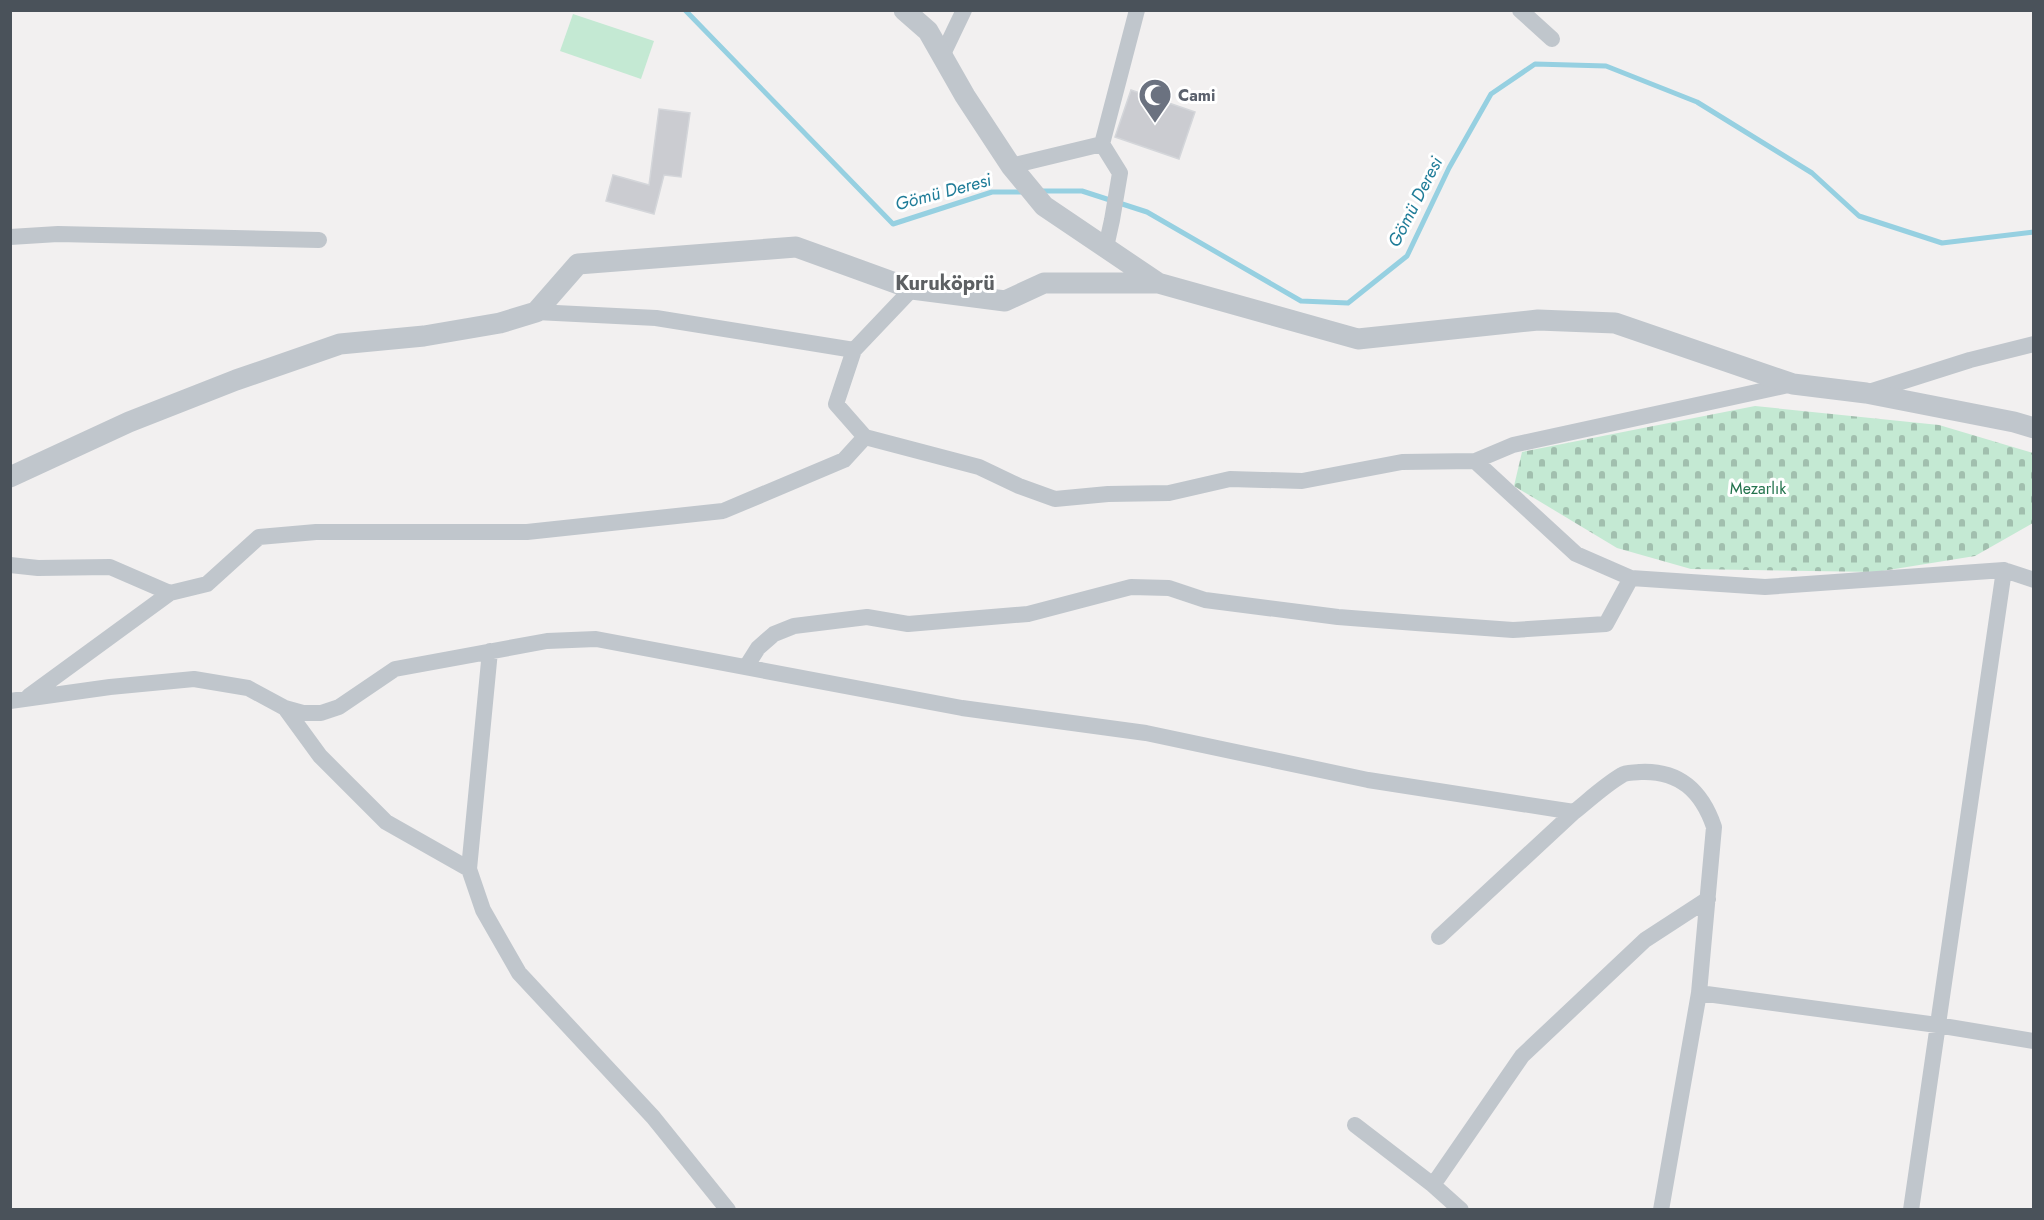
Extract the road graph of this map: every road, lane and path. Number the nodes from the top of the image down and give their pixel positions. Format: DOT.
graph roads {
  1 [pos="904,10"];
  2 [pos="964,10"];
  3 [pos="1137,10"];
  4 [pos="1520,10"];
  5 [pos="1552,39"];
  6 [pos="942,56"];
  7 [pos="1102,144"];
  8 [pos="1011,166"];
  9 [pos="10,237"];
  10 [pos="320,240"];
  11 [pos="1106,247"];
  12 [pos="1158,283"];
  13 [pos="912,289"];
  14 [pos="536,312"];
  15 [pos="2034,344"];
  16 [pos="854,350"];
  17 [pos="1793,384"];
  18 [pos="1866,393"];
  19 [pos="2027,424"];
  20 [pos="865,437"];
  21 [pos="1474,461"];
  22 [pos="10,477"];
  23 [pos="10,565"];
  24 [pos="2004,570"];
  25 [pos="1631,578"];
  26 [pos="2034,580"];
  27 [pos="170,593"];
  28 [pos="490,651"];
  29 [pos="746,667"];
  30 [pos="18,700"];
  31 [pos="285,708"];
  32 [pos="1574,812"];
  33 [pos="469,869"];
  34 [pos="1708,899"];
  35 [pos="1439,937"];
  36 [pos="1699,993"];
  37 [pos="1937,1025"];
  38 [pos="2034,1041"];
  39 [pos="1355,1125"];
  40 [pos="1433,1185"];
  41 [pos="728,1209"];
  42 [pos="1461,1209"];
  43 [pos="1661,1209"];
  44 [pos="1911,1209"];
  1 -- 6 [label="street"];
  2 -- 6 [label="street"];
  3 -- 7 [label="street"];
  4 -- 5 [label="street"];
  6 -- 8 [label="street"];
  7 -- 8 [label="street"];
  7 -- 11 [label="street"];
  8 -- 11 [label="street"];
  9 -- 10 [label="street"];
  11 -- 12 [label="street"];
  12 -- 13 [label="street"];
  12 -- 17 [label="street"];
  13 -- 14 [label="street"];
  13 -- 16 [label="street"];
  14 -- 16 [label="street"];
  14 -- 22 [label="street"];
  15 -- 18 [label="street"];
  16 -- 20 [label="street"];
  17 -- 18 [label="street"];
  17 -- 21 [label="street"];
  18 -- 19 [label="street"];
  20 -- 21 [label="street"];
  20 -- 27 [label="street"];
  21 -- 25 [label="street"];
  23 -- 27 [label="street"];
  24 -- 25 [label="street"];
  24 -- 26 [label="street"];
  24 -- 37 [label="street"];
  25 -- 29 [label="street"];
  27 -- 30 [label="street"];
  28 -- 29 [label="street"];
  28 -- 31 [label="street"];
  28 -- 33 [label="street"];
  29 -- 32 [label="street"];
  30 -- 31 [label="street"];
  31 -- 33 [label="street"];
  32 -- 34 [label="street"];
  32 -- 35 [label="street"];
  33 -- 41 [label="street"];
  34 -- 36 [label="street"];
  34 -- 40 [label="street"];
  36 -- 37 [label="street"];
  36 -- 43 [label="street"];
  37 -- 38 [label="street"];
  37 -- 44 [label="street"];
  39 -- 40 [label="street"];
  40 -- 42 [label="street"];
}
